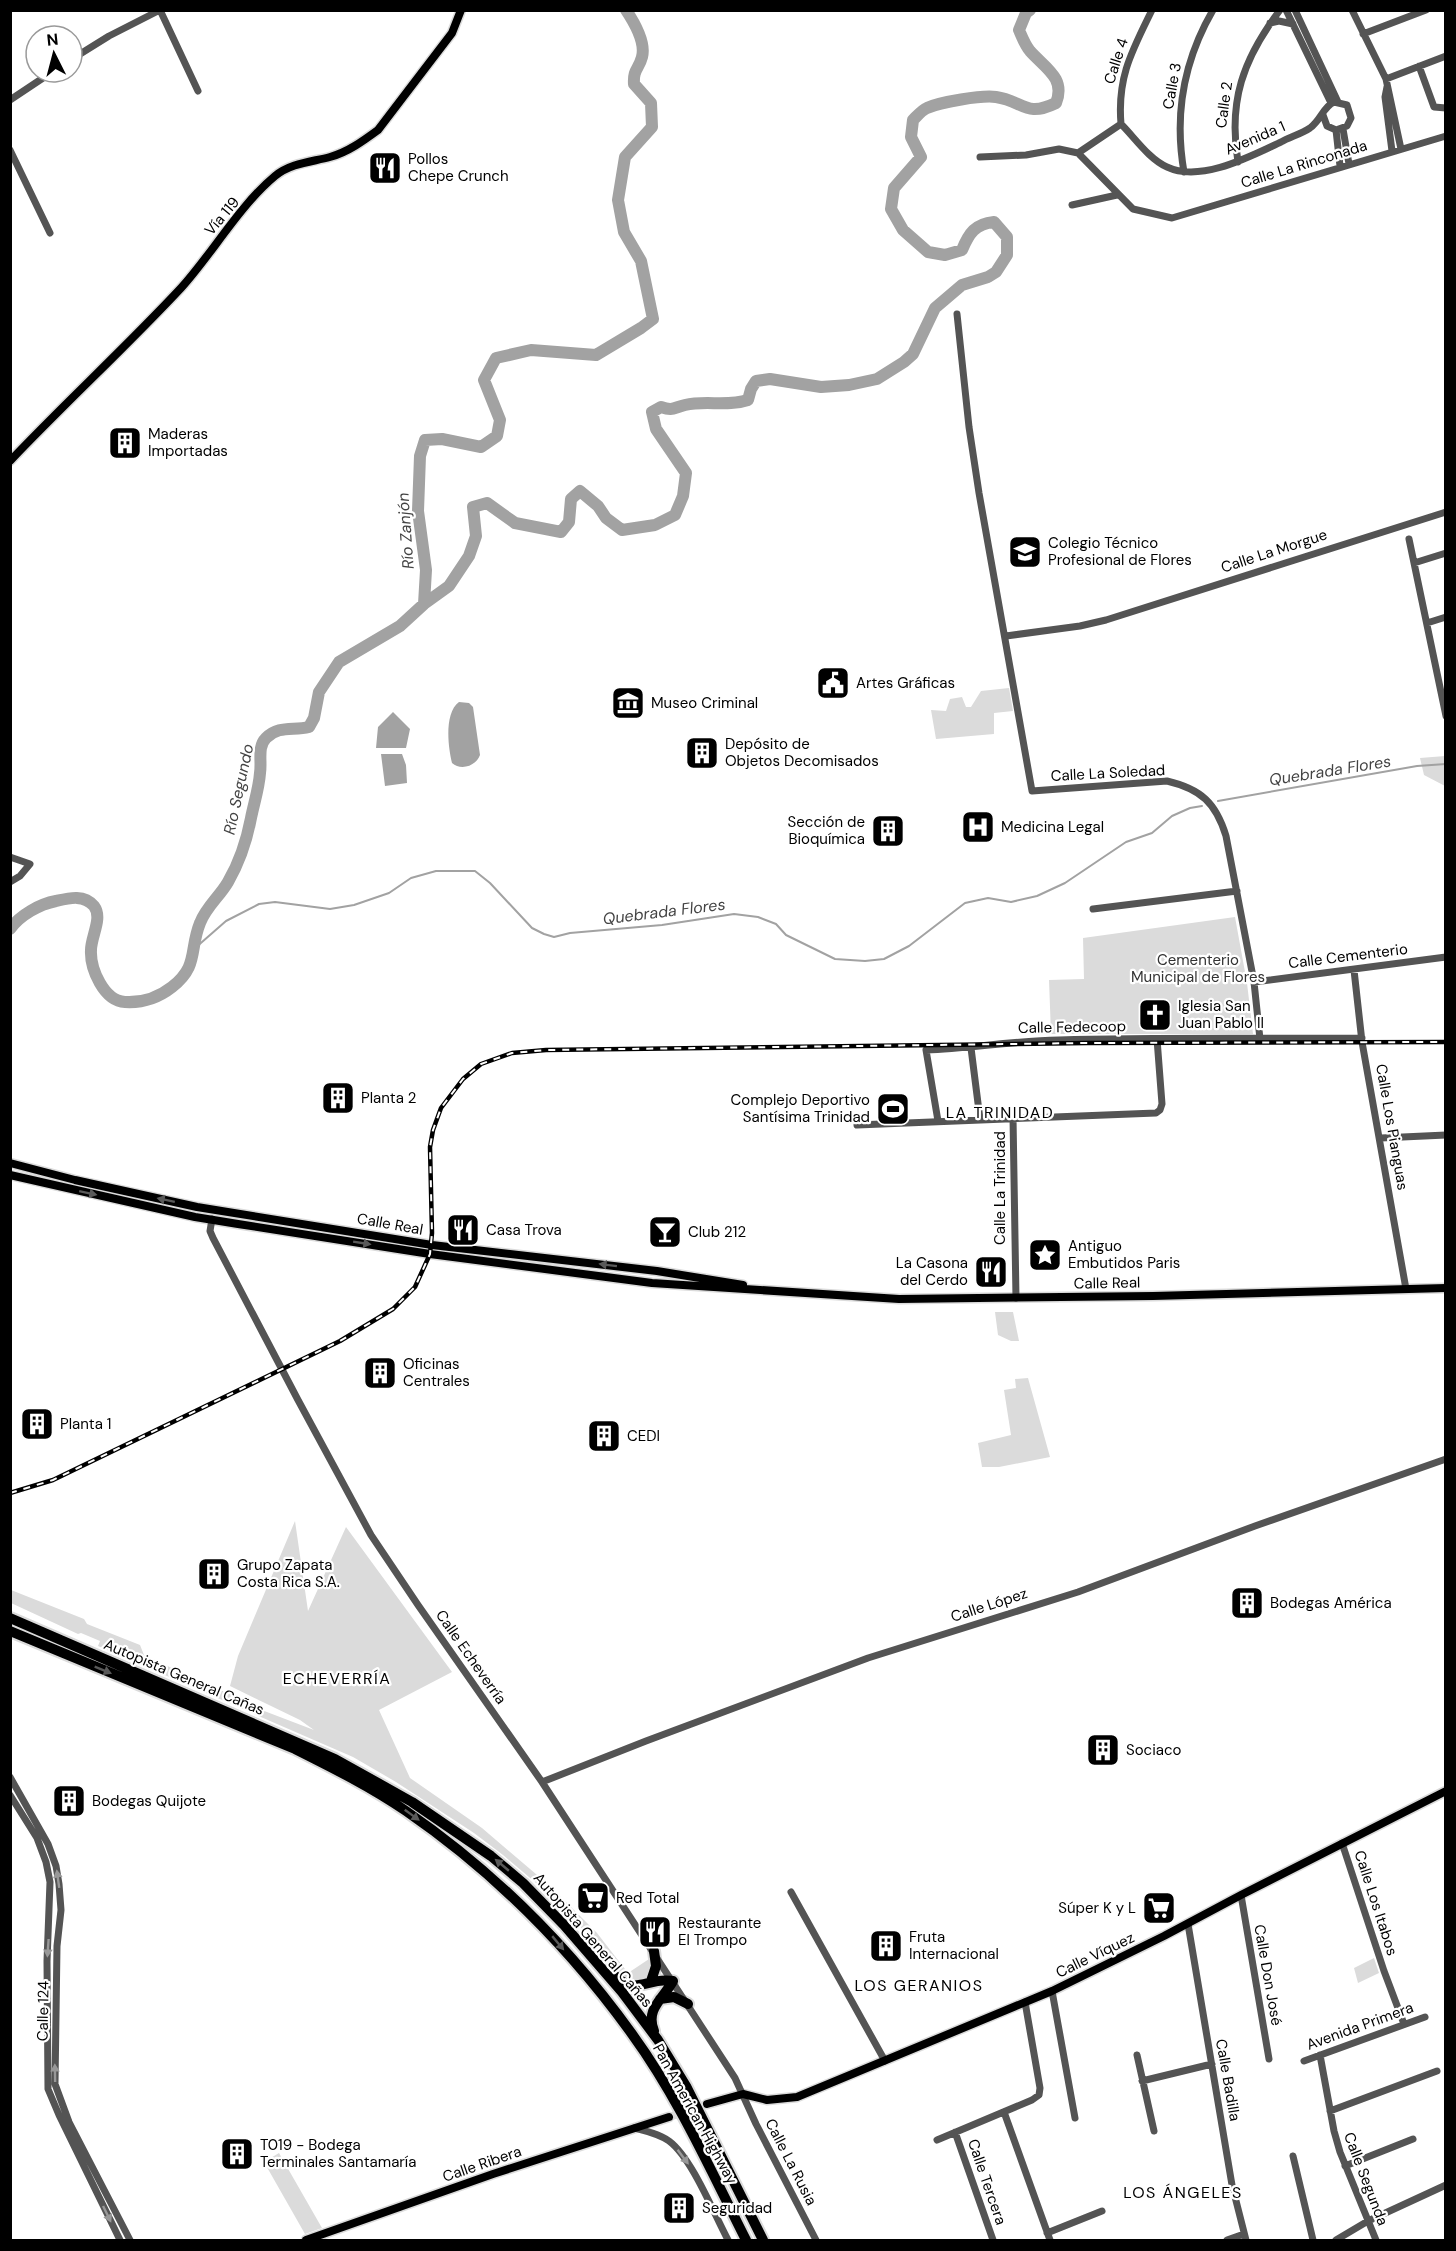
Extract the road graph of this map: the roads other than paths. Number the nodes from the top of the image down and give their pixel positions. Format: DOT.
graph roads {
  1 [pos="160,10"];
  2 [pos="461,10"];
  3 [pos="1152,10"];
  4 [pos="1213,10"];
  5 [pos="1280,10"];
  6 [pos="1286,10"];
  7 [pos="1295,10"];
  8 [pos="1352,10"];
  9 [pos="1426,10"];
  10 [pos="1270,23"];
  11 [pos="1293,24"];
  12 [pos="1363,34"];
  13 [pos="84,52"];
  14 [pos="1446,56"];
  15 [pos="1419,66"];
  16 [pos="1387,83"];
  17 [pos="34,84"];
  18 [pos="198,91"];
  19 [pos="10,100"];
  20 [pos="1334,103"];
  21 [pos="1446,108"];
  22 [pos="1323,115"];
  23 [pos="1121,124"];
  24 [pos="1309,129"];
  25 [pos="1337,129"];
  26 [pos="1446,136"];
  27 [pos="1401,149"];
  28 [pos="10,150"];
  29 [pos="1392,151"];
  30 [pos="1078,153"];
  31 [pos="980,157"];
  32 [pos="1238,162"];
  33 [pos="1349,164"];
  34 [pos="14,166"];
  35 [pos="1340,166"];
  36 [pos="1184,172"];
  37 [pos="1117,195"];
  38 [pos="1072,206"];
  39 [pos="50,233"];
  40 [pos="957,314"];
  41 [pos="10,461"];
  42 [pos="1446,512"];
  43 [pos="1409,539"];
  44 [pos="1446,553"];
  45 [pos="1414,563"];
  46 [pos="1446,617"];
  47 [pos="1427,623"];
  48 [pos="1006,636"];
  49 [pos="1442,682"];
  50 [pos="1446,716"];
  51 [pos="10,857"];
  52 [pos="10,882"];
  53 [pos="1237,891"];
  54 [pos="1093,909"];
  55 [pos="1446,957"];
  56 [pos="1354,970"];
  57 [pos="1254,982"];
  58 [pos="1362,1038"];
  59 [pos="1157,1040"];
  60 [pos="1260,1040"];
  61 [pos="971,1048"];
  62 [pos="1013,1118"];
  63 [pos="980,1119"];
  64 [pos="938,1122"];
  65 [pos="857,1125"];
  66 [pos="1446,1135"];
  67 [pos="1381,1138"];
  68 [pos="10,1163"];
  69 [pos="22,1166"];
  70 [pos="10,1175"];
  71 [pos="75,1180"];
  72 [pos="37,1182"];
  73 [pos="197,1207"];
  74 [pos="212,1219"];
  75 [pos="351,1231"];
  76 [pos="628,1268"];
  77 [pos="684,1275"];
  78 [pos="652,1283"];
  79 [pos="1446,1288"];
  80 [pos="1406,1289"];
  81 [pos="769,1290"];
  82 [pos="1016,1298"];
  83 [pos="1446,1459"];
  84 [pos="10,1613"];
  85 [pos="10,1618"];
  86 [pos="10,1631"];
  87 [pos="10,1638"];
  88 [pos="88,1658"];
  89 [pos="10,1777"];
  90 [pos="542,1782"];
  91 [pos="1446,1791"];
  92 [pos="10,1795"];
  93 [pos="1342,1843"];
  94 [pos="791,1892"];
  95 [pos="1240,1895"];
  96 [pos="1188,1924"];
  97 [pos="564,1925"];
  98 [pos="654,1951"];
  99 [pos="651,1981"];
  100 [pos="673,1981"];
  101 [pos="1052,1991"];
  102 [pos="660,1999"];
  103 [pos="1025,2002"];
  104 [pos="688,2004"];
  105 [pos="1425,2017"];
  106 [pos="1404,2024"];
  107 [pos="658,2040"];
  108 [pos="1137,2055"];
  109 [pos="1320,2055"];
  110 [pos="1269,2059"];
  111 [pos="885,2061"];
  112 [pos="1304,2061"];
  113 [pos="1212,2064"];
  114 [pos="1437,2071"];
  115 [pos="1142,2081"];
  116 [pos="742,2094"];
  117 [pos="708,2104"];
  118 [pos="1330,2111"];
  119 [pos="1004,2112"];
  120 [pos="669,2117"];
  121 [pos="1075,2118"];
  122 [pos="634,2128"];
  123 [pos="1154,2131"];
  124 [pos="955,2133"];
  125 [pos="1413,2139"];
  126 [pos="937,2140"];
  127 [pos="1293,2156"];
  128 [pos="1345,2166"];
  129 [pos="1446,2185"];
  130 [pos="1102,2211"];
  131 [pos="1368,2221"];
  132 [pos="1048,2237"];
  133 [pos="1245,2237"];
  134 [pos="120,2241"];
  135 [pos="130,2241"];
  136 [pos="306,2241"];
  137 [pos="728,2241"];
  138 [pos="746,2241"];
  139 [pos="763,2241"];
  140 [pos="816,2241"];
  141 [pos="993,2241"];
  142 [pos="1227,2241"];
  143 [pos="1313,2241"];
  144 [pos="1336,2241"];
  145 [pos="1376,2241"];
  1 -- 13 [label="street"];
  1 -- 18 [label="street"];
  2 -- 41 [label="main road, Vía 119"];
  3 -- 23 [label="street, Calle 4"];
  4 -- 36 [label="street, Calle 3"];
  5 -- 10 [label="street, Calle 2"];
  6 -- 11 [label="street"];
  7 -- 20 [label="street"];
  8 -- 12 [label="street"];
  9 -- 12 [label="street"];
  10 -- 11 [label="street"];
  10 -- 32 [label="street, Calle 2"];
  11 -- 20 [label="street"];
  12 -- 16 [label="street"];
  14 -- 15 [label="street"];
  15 -- 16 [label="street"];
  15 -- 21 [label="street"];
  16 -- 27 [label="street"];
  16 -- 29 [label="street"];
  17 -- 19 [label="street"];
  20 -- 22 [label="street"];
  20 -- 25 [label="street"];
  22 -- 24 [label="street, Avenida 1"];
  22 -- 25 [label="street"];
  23 -- 30 [label="street"];
  23 -- 36 [label="street"];
  24 -- 25 [label="street, Avenida 1"];
  24 -- 32 [label="street, Avenida 1"];
  25 -- 33 [label="street"];
  25 -- 35 [label="street"];
  26 -- 27 [label="street, Calle La Rinconada"];
  27 -- 29 [label="street, Calle La Rinconada"];
  28 -- 34 [label="street"];
  29 -- 33 [label="street, Calle La Rinconada"];
  30 -- 31 [label="street"];
  30 -- 37 [label="street"];
  32 -- 36 [label="street, Avenida 1"];
  33 -- 35 [label="street, Calle La Rinconada"];
  34 -- 39 [label="street"];
  35 -- 37 [label="street, Calle La Rinconada"];
  37 -- 38 [label="street"];
  40 -- 48 [label="street, Calle La Soledad"];
  42 -- 48 [label="street, Calle La Morgue"];
  43 -- 45 [label="street"];
  44 -- 45 [label="street"];
  45 -- 47 [label="street"];
  46 -- 47 [label="street"];
  47 -- 49 [label="street"];
  48 -- 53 [label="street, Calle La Soledad"];
  49 -- 50 [label="street"];
  51 -- 52 [label="street"];
  53 -- 54 [label="street"];
  53 -- 57 [label="street, Calle La Soledad"];
  55 -- 56 [label="street, Calle Cementerio"];
  56 -- 57 [label="street, Calle Cementerio"];
  56 -- 58 [label="street, Calle Los Pianguas"];
  57 -- 60 [label="street, Calle La Soledad"];
  58 -- 60 [label="street, Calle Fedecoop"];
  58 -- 67 [label="street, Calle Los Pianguas"];
  59 -- 60 [label="street, Calle Fedecoop"];
  59 -- 61 [label="street, Calle Fedecoop"];
  59 -- 62 [label="street, Calle La Trinidad"];
  61 -- 63 [label="street"];
  61 -- 64 [label="street, Calle Fedecoop"];
  62 -- 63 [label="street"];
  62 -- 82 [label="street, Calle La Trinidad"];
  63 -- 64 [label="street"];
  64 -- 65 [label="street"];
  66 -- 67 [label="street"];
  67 -- 80 [label="street, Calle Los Pianguas"];
  68 -- 69 [label="main road, Calle Real"];
  69 -- 71 [label="main road, Calle Real"];
  69 -- 72 [label="main road"];
  70 -- 72 [label="main road, Calle Real"];
  71 -- 72 [label="main road"];
  73 -- 71 [label="main road, Calle Real, one-way"];
  72 -- 74 [label="main road, Calle Real, one-way"];
  73 -- 74 [label="main road"];
  73 -- 75 [label="main road, Calle Real"];
  74 -- 75 [label="main road"];
  74 -- 78 [label="main road, Calle Real, one-way"];
  74 -- 90 [label="street, Calle Echeverría"];
  76 -- 75 [label="main road, Calle Real, one-way"];
  76 -- 77 [label="main road, Calle Real"];
  76 -- 78 [label="main road"];
  77 -- 78 [label="main road"];
  77 -- 81 [label="main road, Calle Real"];
  78 -- 81 [label="main road, Calle Real"];
  79 -- 80 [label="main road, Calle Real"];
  80 -- 82 [label="main road, Calle Real"];
  81 -- 82 [label="main road, Calle Real"];
  83 -- 90 [label="street, Calle López"];
  84 -- 88 [label="highway"];
  85 -- 88 [label="highway, Autopista General Cañas"];
  86 -- 88 [label="highway, Pan American Highway"];
  87 -- 88 [label="highway"];
  97 -- 88 [label="highway, Autopista General Cañas, one-way"];
  88 -- 138 [label="highway, Pan American Highway, one-way"];
  135 -- 89 [label="street, Calle 124, one-way"];
  90 -- 98 [label="street, Calle Echeverría"];
  91 -- 93 [label="main road, Calle Víquez"];
  92 -- 134 [label="street, Calle 124, one-way"];
  93 -- 95 [label="main road, Calle Víquez"];
  93 -- 106 [label="street, Calle Los Itabos"];
  94 -- 111 [label="street"];
  95 -- 96 [label="main road, Calle Víquez"];
  95 -- 110 [label="street, Calle Don José"];
  96 -- 101 [label="main road, Calle Víquez"];
  96 -- 113 [label="street, Calle Badilla"];
  97 -- 99 [label="highway"];
  97 -- 107 [label="highway, Autopista General Cañas"];
  98 -- 99 [label="highway"];
  98 -- 100 [label="street, Calle Echeverría"];
  99 -- 100 [label="highway"];
  100 -- 102 [label="highway"];
  100 -- 104 [label="street, Calle Echeverría"];
  101 -- 103 [label="main road, Calle Víquez"];
  101 -- 121 [label="street"];
  102 -- 104 [label="highway"];
  102 -- 107 [label="highway"];
  103 -- 111 [label="main road, Calle Víquez"];
  103 -- 119 [label="street"];
  104 -- 116 [label="street, Calle Echeverría"];
  105 -- 106 [label="street, Avenida Primera"];
  106 -- 109 [label="street, Avenida Primera"];
  107 -- 139 [label="highway, Autopista General Cañas"];
  108 -- 115 [label="street"];
  109 -- 112 [label="street, Avenida Primera"];
  109 -- 118 [label="street, Calle Segunda"];
  111 -- 116 [label="main road, Calle Víquez"];
  113 -- 115 [label="street"];
  113 -- 133 [label="street, Calle Badilla"];
  114 -- 118 [label="street"];
  115 -- 123 [label="street"];
  116 -- 117 [label="main road"];
  116 -- 140 [label="street, Calle La Rusia"];
  118 -- 128 [label="street, Calle Segunda"];
  119 -- 124 [label="street"];
  119 -- 132 [label="street"];
  120 -- 122 [label="main road, Calle Ribera"];
  122 -- 136 [label="main road, Calle Ribera"];
  122 -- 137 [label="street, one-way"];
  124 -- 126 [label="street"];
  124 -- 141 [label="street, Calle Tercera"];
  125 -- 128 [label="street"];
  127 -- 143 [label="street"];
  128 -- 131 [label="street, Calle Segunda"];
  129 -- 131 [label="street"];
  130 -- 132 [label="street"];
  131 -- 144 [label="street"];
  131 -- 145 [label="street, Calle Segunda"];
  133 -- 142 [label="street"];
}
